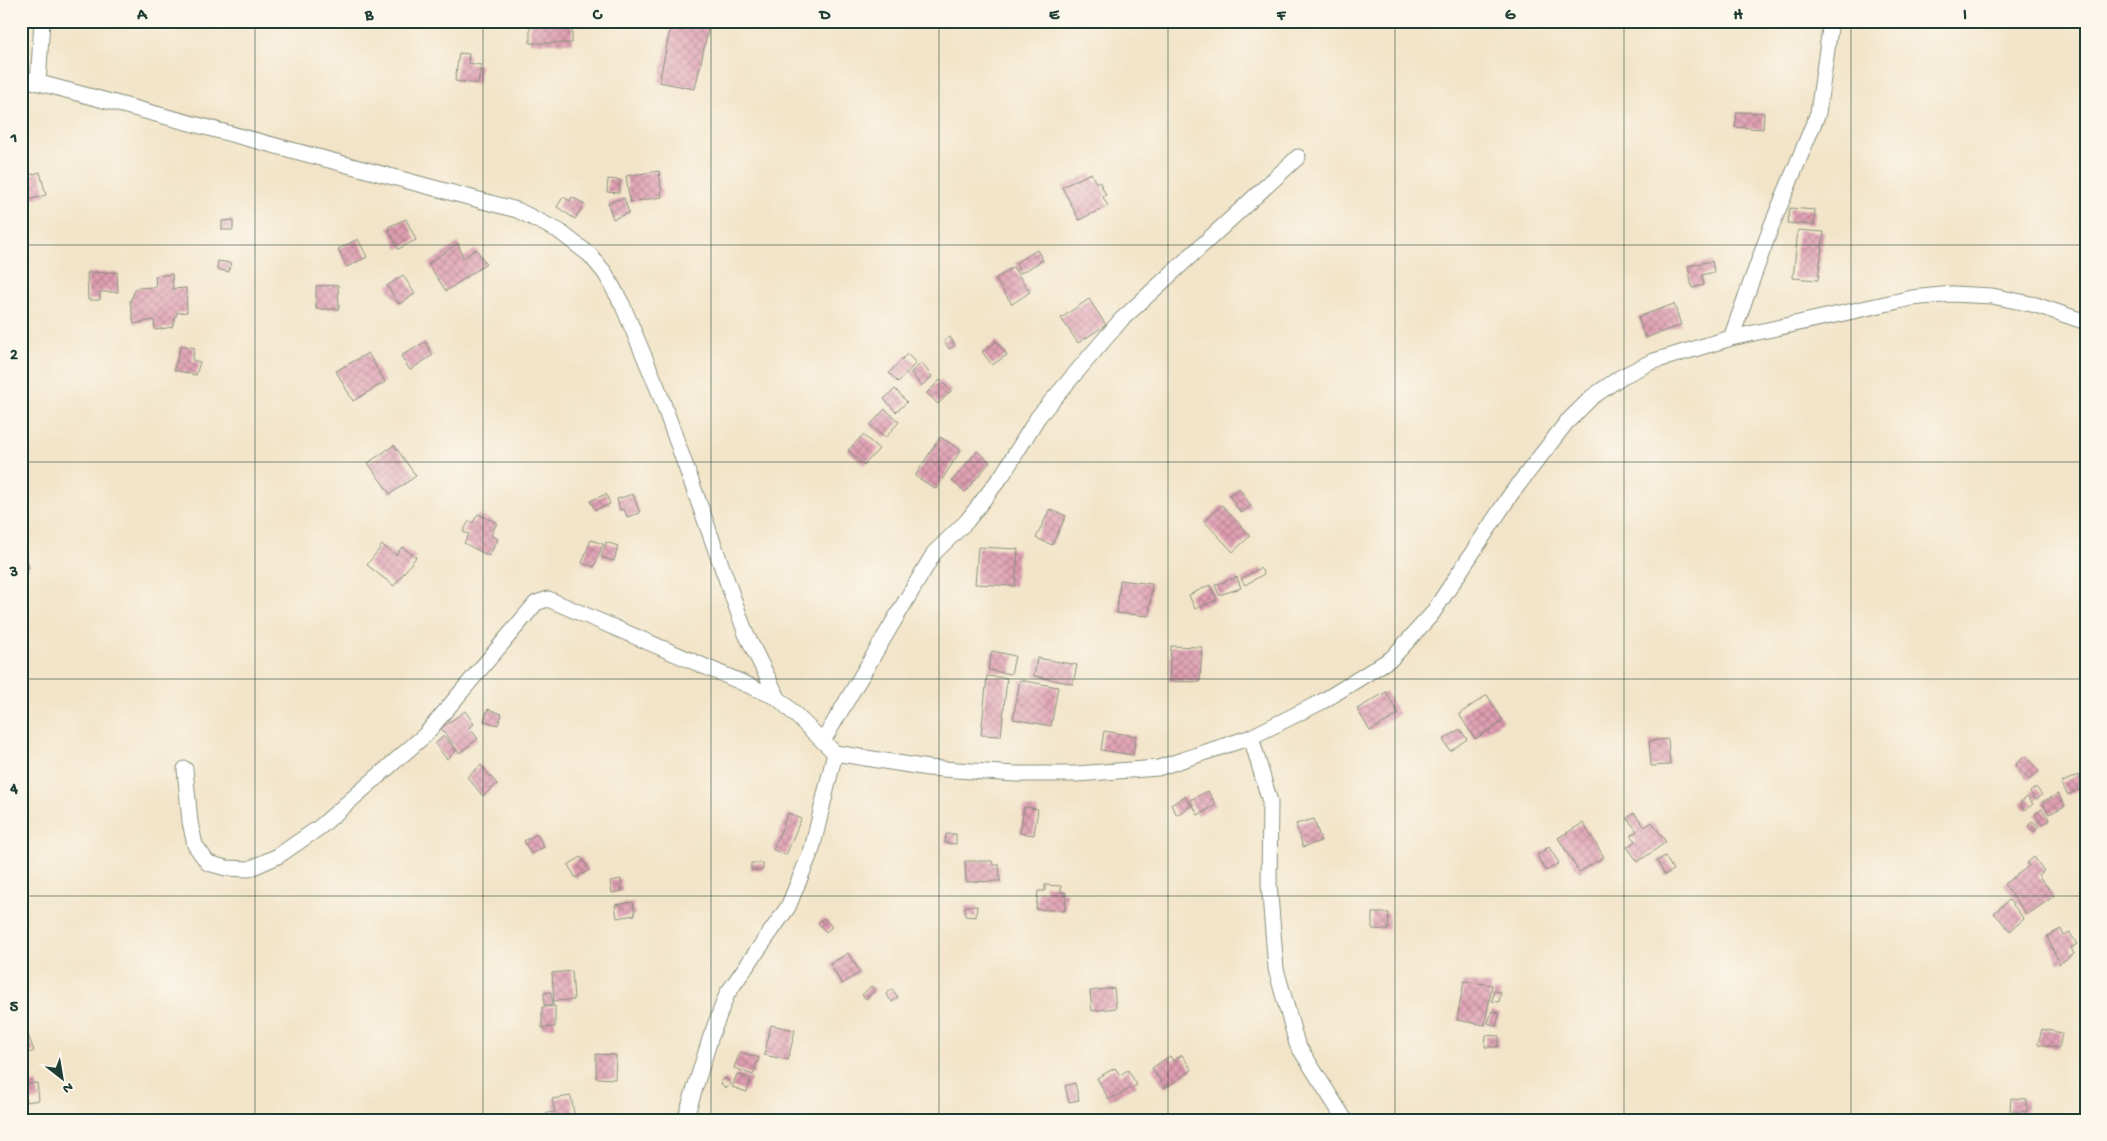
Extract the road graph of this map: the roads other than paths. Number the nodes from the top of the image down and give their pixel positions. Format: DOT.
graph roads {
  1 [pos="42,21"];
  2 [pos="1831,21"];
  3 [pos="21,78"];
  4 [pos="38,83"];
  5 [pos="1298,157"];
  6 [pos="2086,322"];
  7 [pos="1731,338"];
  8 [pos="778,698"];
  9 [pos="1251,737"];
  10 [pos="823,740"];
  11 [pos="835,752"];
  12 [pos="185,769"];
  13 [pos="686,1120"];
  14 [pos="1345,1120"];
  1 -- 4 [label="street"];
  2 -- 7 [label="street"];
  3 -- 4 [label="street"];
  4 -- 8 [label="street"];
  5 -- 10 [label="street"];
  6 -- 7 [label="street"];
  7 -- 9 [label="street"];
  8 -- 10 [label="street"];
  8 -- 12 [label="street"];
  9 -- 11 [label="street"];
  9 -- 14 [label="street"];
  10 -- 11 [label="street"];
  11 -- 13 [label="street"];
}
